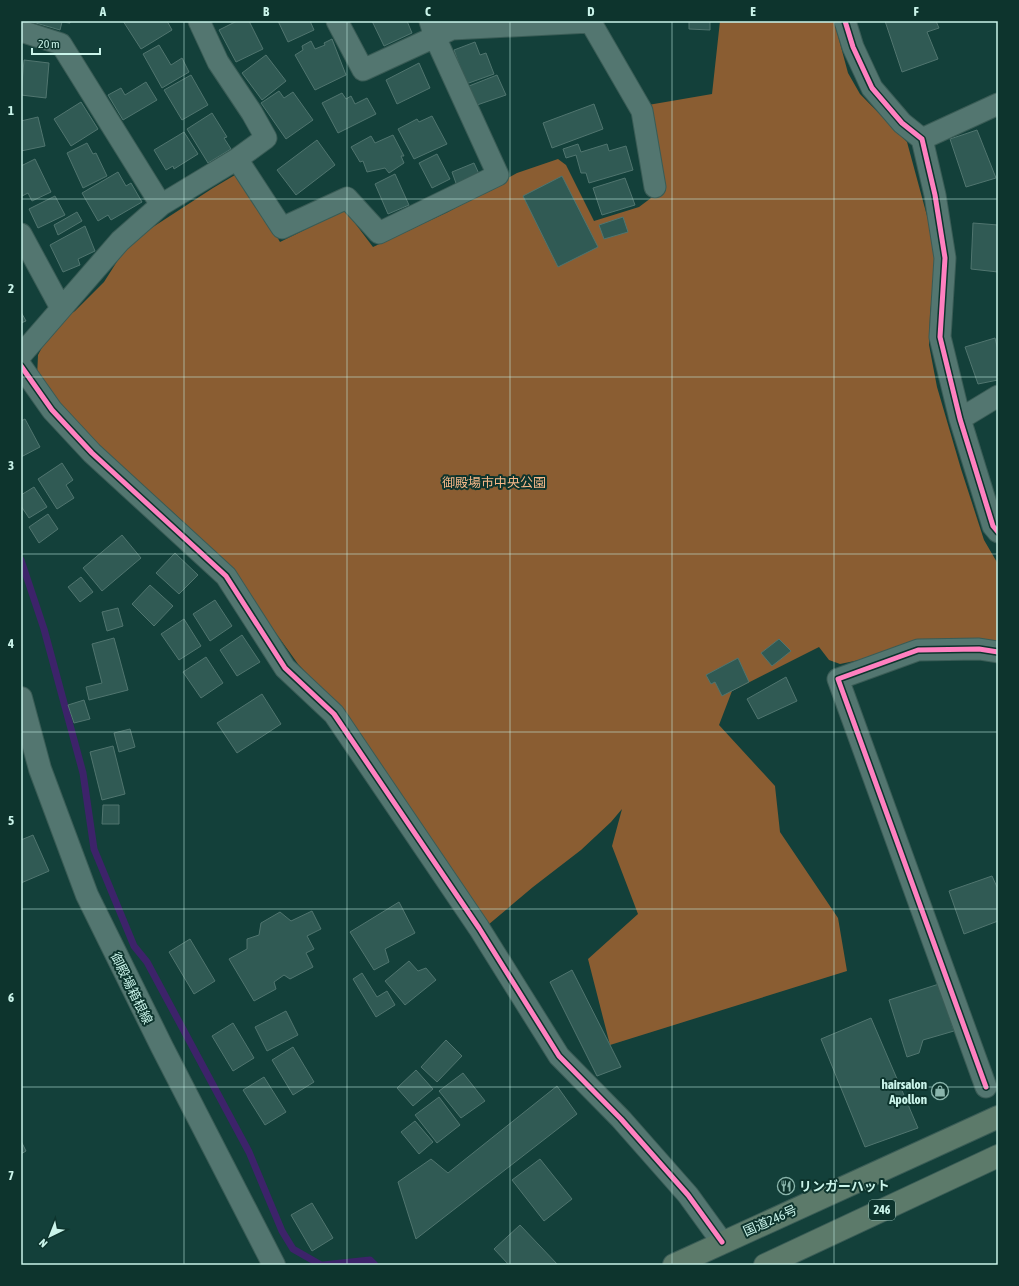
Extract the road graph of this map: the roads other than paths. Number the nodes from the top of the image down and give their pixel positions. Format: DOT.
graph roads {
  1 [pos="199,21"];
  2 [pos="337,21"];
  3 [pos="845,21"];
  4 [pos="590,22"];
  5 [pos="432,29"];
  6 [pos="21,31"];
  7 [pos="998,104"];
  8 [pos="922,139"];
  9 [pos="237,159"];
  10 [pos="655,187"];
  11 [pos="161,205"];
  12 [pos="21,234"];
  13 [pos="61,308"];
  14 [pos="21,355"];
  15 [pos="21,366"];
  16 [pos="998,396"];
  17 [pos="960,419"];
  18 [pos="998,532"];
  19 [pos="998,652"];
  20 [pos="21,698"];
  21 [pos="986,1087"];
  22 [pos="998,1117"];
  23 [pos="998,1156"];
  24 [pos="722,1242"];
  25 [pos="274,1265"];
  26 [pos="674,1265"];
  27 [pos="765,1265"];
  1 -- 9 [label="street"];
  2 -- 5 [label="street"];
  3 -- 8 [label="street"];
  4 -- 5 [label="street"];
  4 -- 10 [label="street"];
  5 -- 9 [label="street"];
  6 -- 11 [label="street"];
  7 -- 8 [label="street"];
  8 -- 17 [label="street"];
  9 -- 11 [label="street"];
  11 -- 13 [label="street"];
  12 -- 13 [label="street"];
  13 -- 14 [label="street"];
  15 -- 24 [label="street"];
  16 -- 17 [label="street"];
  17 -- 18 [label="street"];
  19 -- 21 [label="street"];
  20 -- 25 [label="main road, 御殿場箱根線"];
  22 -- 24 [label="highway, 国道246号"];
  23 -- 27 [label="highway, 246"];
  24 -- 26 [label="highway, 国道246号"];
}
